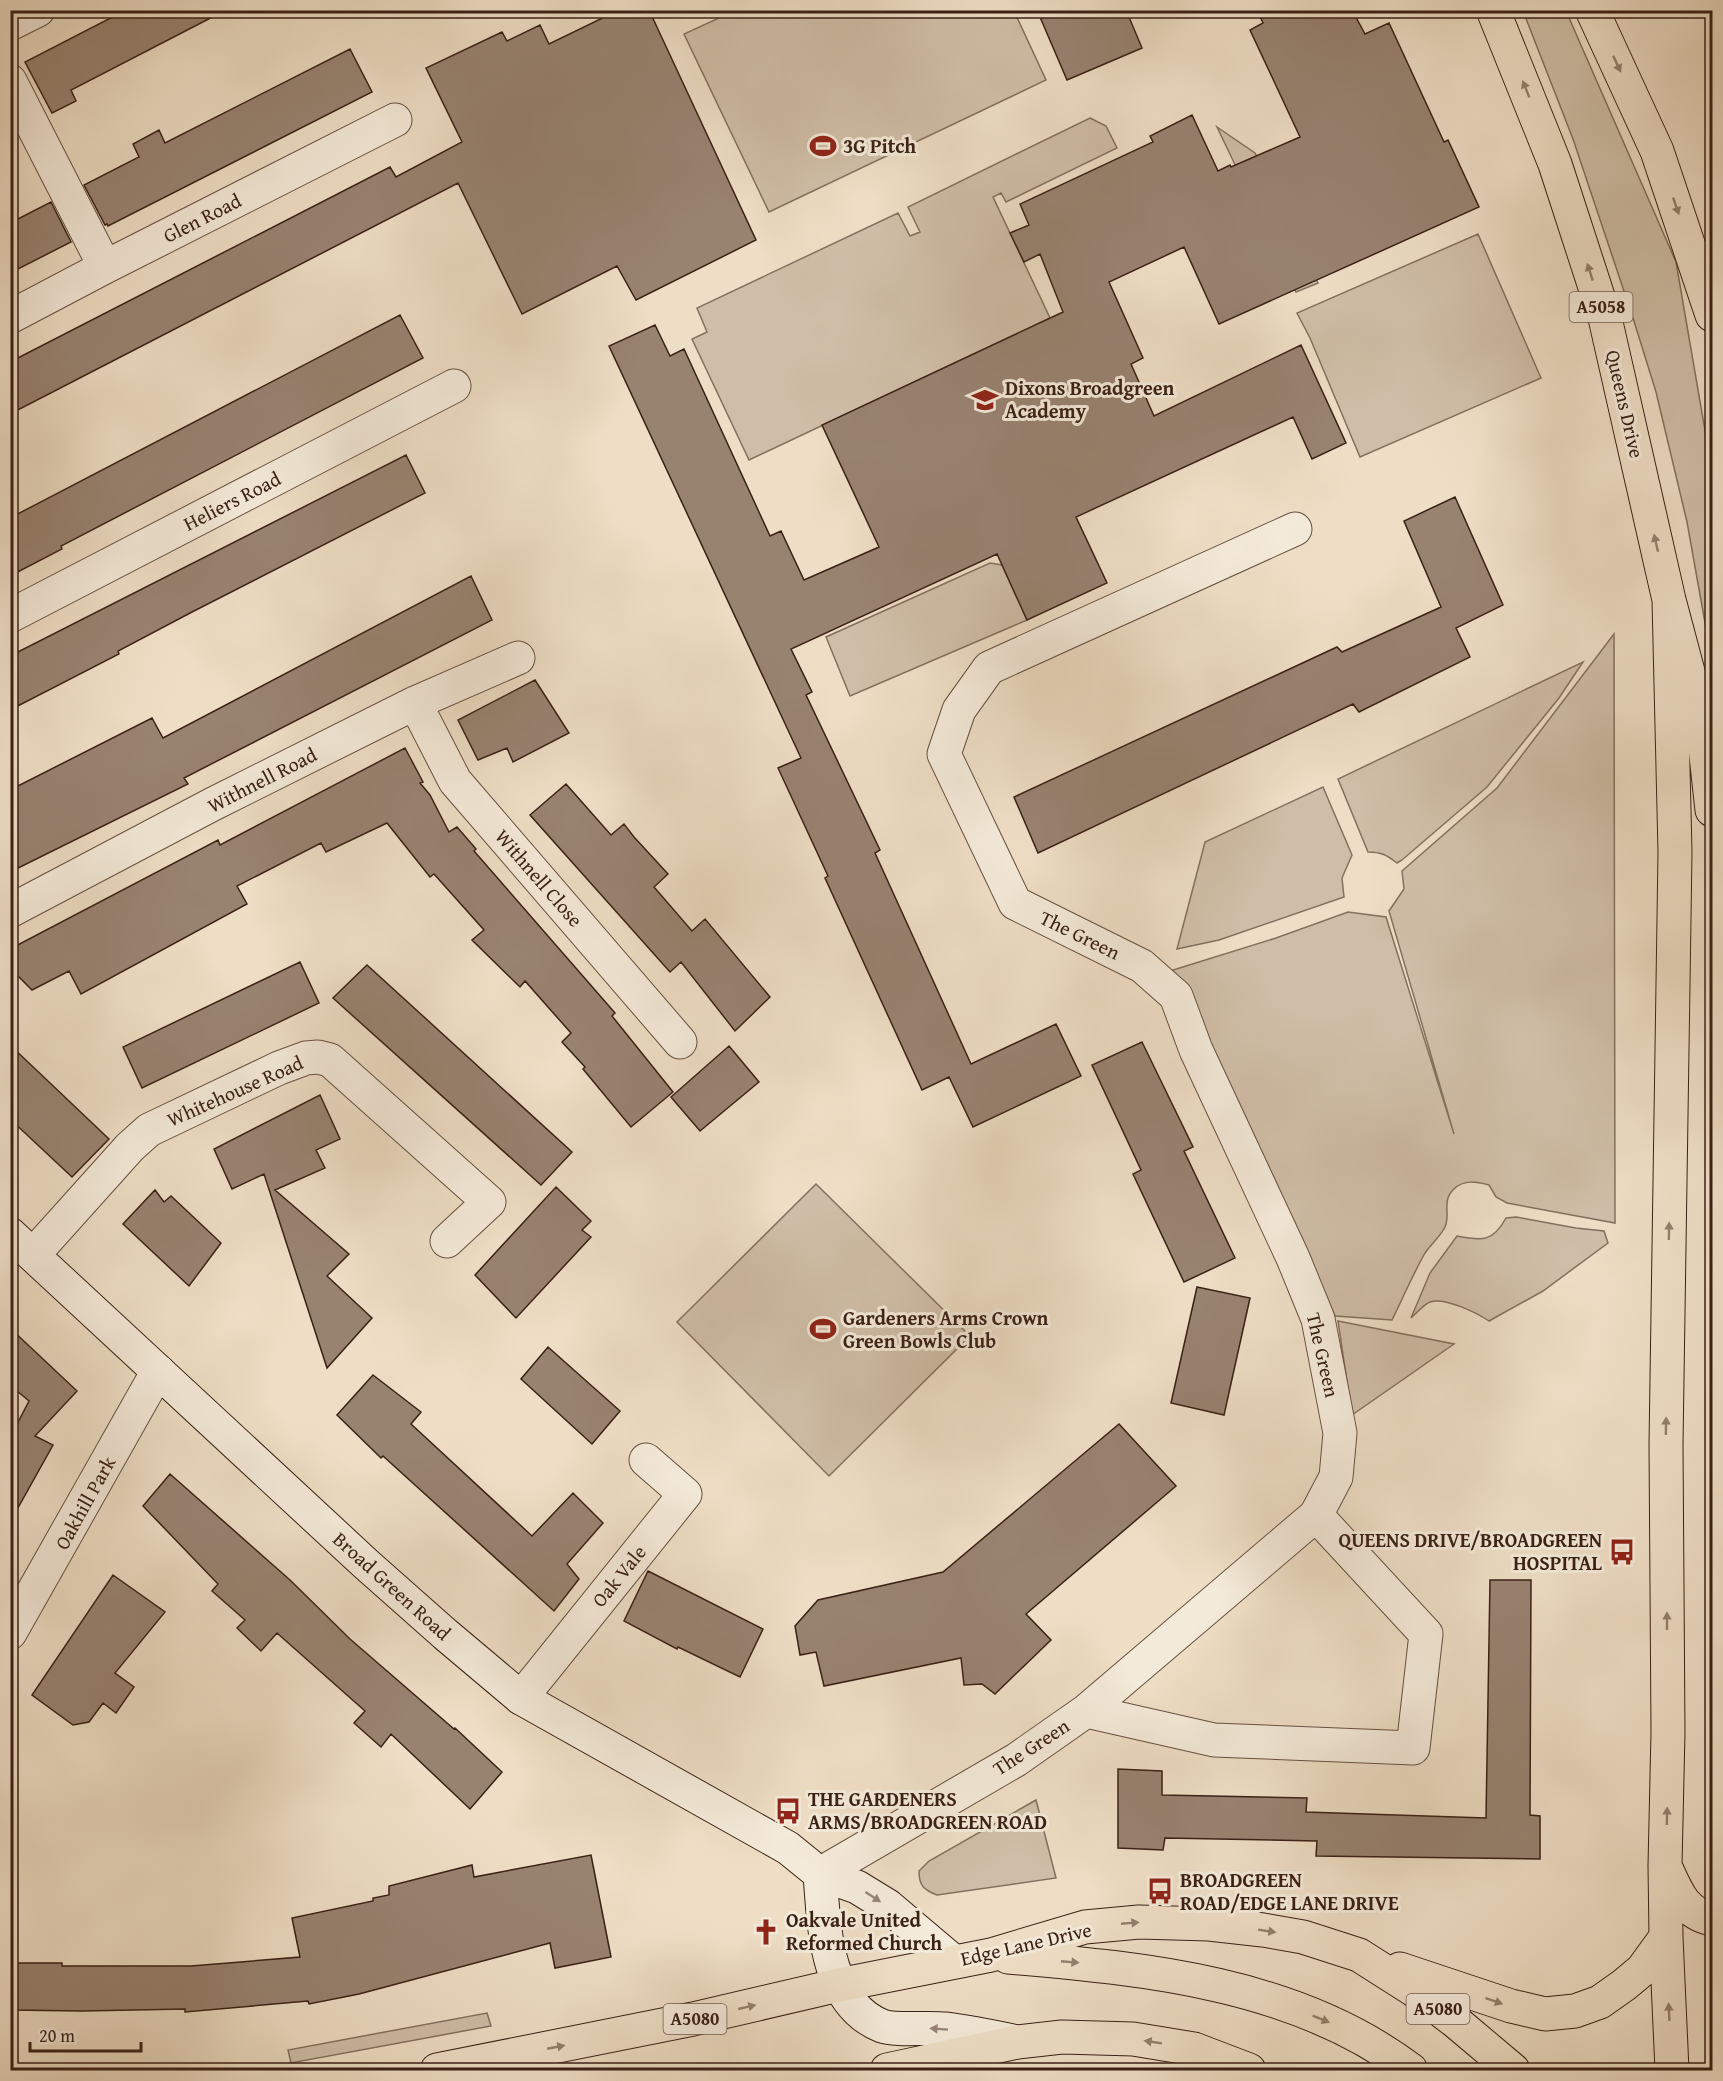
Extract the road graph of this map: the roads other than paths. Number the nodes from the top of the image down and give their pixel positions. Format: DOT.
graph roads {
  1 [pos="38,10"];
  2 [pos="1493,10"];
  3 [pos="1592,10"];
  4 [pos="10,24"];
  5 [pos="10,81"];
  6 [pos="395,120"];
  7 [pos="105,267"];
  8 [pos="1713,315"];
  9 [pos="10,317"];
  10 [pos="454,386"];
  11 [pos="1295,530"];
  12 [pos="1669,600"];
  13 [pos="10,616"];
  14 [pos="518,658"];
  15 [pos="415,703"];
  16 [pos="1713,810"];
  17 [pos="10,911"];
  18 [pos="680,1042"];
  19 [pos="447,1241"];
  20 [pos="22,1244"];
  21 [pos="158,1371"];
  22 [pos="646,1460"];
  23 [pos="1316,1515"];
  24 [pos="10,1633"];
  25 [pos="521,1698"];
  26 [pos="1086,1711"];
  27 [pos="1665,1866"];
  28 [pos="820,1874"];
  29 [pos="1713,1918"];
  30 [pos="1666,1937"];
  31 [pos="1359,1954"];
  32 [pos="991,1955"];
  33 [pos="953,1961"];
  34 [pos="839,1985"];
  35 [pos="1017,2042"];
  36 [pos="1194,2049"];
  37 [pos="437,2070"];
  38 [pos="887,2070"];
  39 [pos="1219,2070"];
  40 [pos="1249,2070"];
  41 [pos="1411,2070"];
  42 [pos="1513,2070"];
  43 [pos="1672,2070"];
  1 -- 4 [label="street"];
  12 -- 2 [label="highway, Queens Drive / A5058, one-way"];
  3 -- 8 [label="highway, one-way"];
  5 -- 7 [label="street"];
  6 -- 7 [label="street, Glen Road"];
  7 -- 9 [label="street, Glen Road"];
  10 -- 13 [label="street, Heliers Road"];
  11 -- 23 [label="street, The Green"];
  12 -- 16 [label="highway, Queens Drive / A5058"];
  27 -- 12 [label="highway, one-way"];
  14 -- 15 [label="street, Withnell Road"];
  15 -- 17 [label="street, Withnell Road"];
  15 -- 18 [label="street, Withnell Close"];
  19 -- 20 [label="street, Whitehouse Road"];
  20 -- 21 [label="street, Broad Green Road"];
  21 -- 24 [label="street, Oakhill Park"];
  21 -- 25 [label="street, Broad Green Road"];
  22 -- 25 [label="street, Oak Vale"];
  23 -- 26 [label="street, The Green"];
  23 -- 26 [label="street, The Green"];
  25 -- 28 [label="street, Broad Green Road"];
  26 -- 28 [label="street, The Green"];
  27 -- 29 [label="highway"];
  27 -- 30 [label="highway"];
  28 -- 33 [label="street, Broad Green Road, one-way"];
  28 -- 34 [label="street"];
  31 -- 30 [label="highway, one-way"];
  43 -- 30 [label="highway, one-way"];
  32 -- 31 [label="highway, Edge Lane Drive / A5080, one-way"];
  31 -- 42 [label="highway, Edge Lane Drive / A5080"];
  32 -- 33 [label="highway, Edge Lane Drive / A5080"];
  32 -- 41 [label="highway, one-way"];
  33 -- 34 [label="highway, Edge Lane Drive / A5080"];
  35 -- 34 [label="street, one-way"];
  37 -- 34 [label="highway, Edge Lane Drive / A5080, one-way"];
  36 -- 35 [label="highway, one-way"];
  35 -- 38 [label="highway"];
  36 -- 39 [label="street"];
  36 -- 40 [label="highway"];
}
